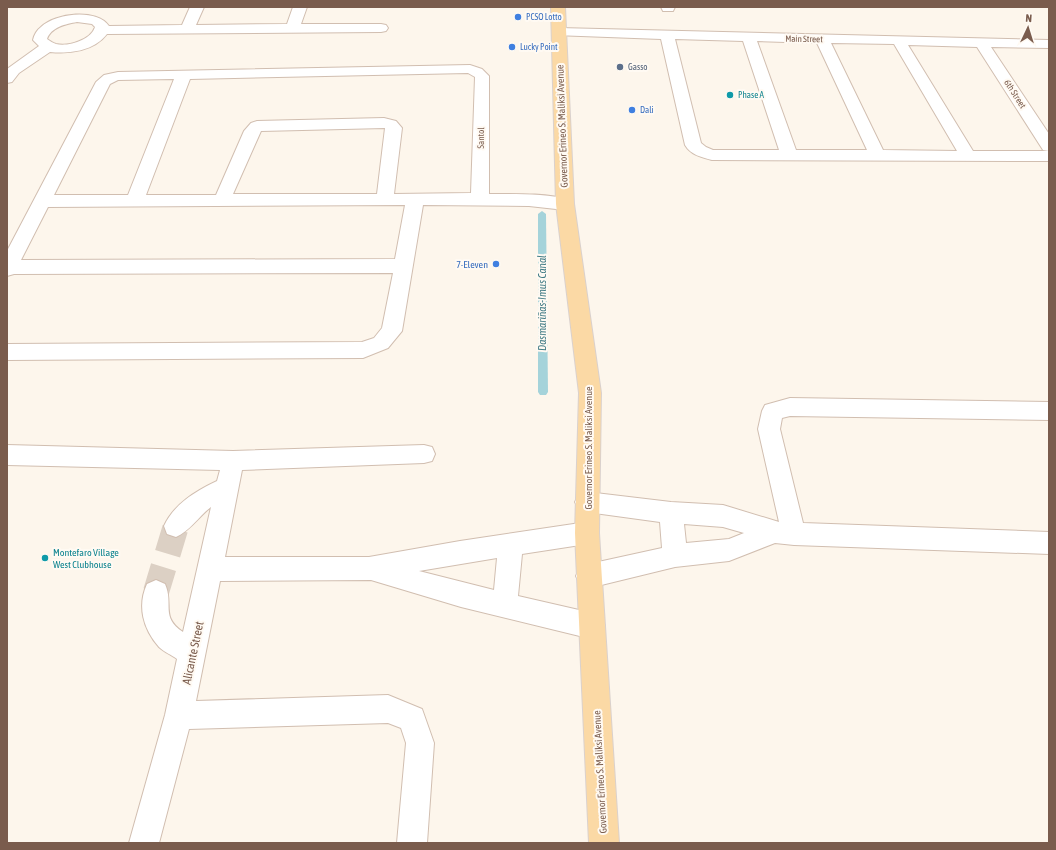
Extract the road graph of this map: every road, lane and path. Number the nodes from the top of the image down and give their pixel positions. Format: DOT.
graph roads {
  1 [pos="197,7"];
  2 [pos="300,7"];
  3 [pos="558,7"];
  4 [pos="90,12"];
  5 [pos="381,28"];
  6 [pos="187,29"];
  7 [pos="292,29"];
  8 [pos="103,30"];
  9 [pos="559,32"];
  10 [pos="667,35"];
  11 [pos="749,37"];
  12 [pos="822,39"];
  13 [pos="900,41"];
  14 [pos="981,42"];
  15 [pos="1049,44"];
  16 [pos="48,47"];
  17 [pos="184,74"];
  18 [pos="7,79"];
  19 [pos="1049,146"];
  20 [pos="789,155"];
  21 [pos="877,155"];
  22 [pos="968,156"];
  23 [pos="1049,156"];
  24 [pos="415,199"];
  25 [pos="480,199"];
  26 [pos="135,200"];
  27 [pos="222,200"];
  28 [pos="385,200"];
  29 [pos="42,201"];
  30 [pos="565,204"];
  31 [pos="404,266"];
  32 [pos="8,268"];
  33 [pos="7,352"];
  34 [pos="1049,411"];
  35 [pos="424,454"];
  36 [pos="7,455"];
  37 [pos="233,461"];
  38 [pos="228,487"];
  39 [pos="588,502"];
  40 [pos="671,513"];
  41 [pos="176,526"];
  42 [pos="587,533"];
  43 [pos="785,533"];
  44 [pos="1049,543"];
  45 [pos="510,545"];
  46 [pos="675,556"];
  47 [pos="369,568"];
  48 [pos="211,570"];
  49 [pos="589,576"];
  50 [pos="156,592"];
  51 [pos="505,605"];
  52 [pos="592,626"];
  53 [pos="193,654"];
  54 [pos="179,715"];
  55 [pos="144,843"];
  56 [pos="412,843"];
  57 [pos="604,843"];
  1 -- 6 [label="street"];
  2 -- 7 [label="street"];
  3 -- 9 [label="main road, Governor Erineo S. Maliksi Avenue"];
  4 -- 8 [label="street"];
  4 -- 16 [label="street"];
  5 -- 7 [label="street"];
  6 -- 7 [label="street"];
  6 -- 8 [label="street"];
  8 -- 16 [label="street"];
  9 -- 10 [label="street, Main Street"];
  9 -- 30 [label="main road, Governor Erineo S. Maliksi Avenue"];
  10 -- 11 [label="street, Main Street"];
  10 -- 20 [label="street"];
  11 -- 12 [label="street, Main Street"];
  11 -- 20 [label="street"];
  12 -- 13 [label="street, Main Street"];
  12 -- 21 [label="street"];
  13 -- 14 [label="street, Main Street"];
  13 -- 22 [label="street"];
  14 -- 15 [label="street, Main Street"];
  14 -- 19 [label="street, 6th Street"];
  16 -- 18 [label="street"];
  17 -- 25 [label="street, Santol"];
  17 -- 26 [label="street"];
  17 -- 29 [label="street"];
  20 -- 21 [label="street"];
  21 -- 22 [label="street"];
  22 -- 23 [label="street"];
  24 -- 25 [label="street"];
  24 -- 28 [label="street"];
  24 -- 31 [label="street"];
  25 -- 30 [label="street"];
  26 -- 27 [label="street"];
  26 -- 29 [label="street"];
  27 -- 28 [label="street"];
  27 -- 28 [label="street"];
  29 -- 32 [label="street"];
  30 -- 39 [label="main road, Governor Erineo S. Maliksi Avenue"];
  31 -- 32 [label="street"];
  31 -- 33 [label="street"];
  34 -- 43 [label="street"];
  35 -- 37 [label="street"];
  36 -- 37 [label="street"];
  37 -- 38 [label="street, Alicante Street"];
  38 -- 41 [label="street"];
  38 -- 48 [label="street, Alicante Street"];
  39 -- 40 [label="street"];
  39 -- 42 [label="main road, Governor Erineo S. Maliksi Avenue"];
  40 -- 43 [label="street"];
  40 -- 46 [label="street"];
  42 -- 45 [label="street"];
  42 -- 49 [label="main road, Governor Erineo S. Maliksi Avenue"];
  43 -- 44 [label="street"];
  43 -- 46 [label="street"];
  45 -- 47 [label="street"];
  45 -- 51 [label="street"];
  46 -- 49 [label="street"];
  47 -- 48 [label="street"];
  47 -- 51 [label="street"];
  48 -- 53 [label="street, Alicante Street"];
  49 -- 52 [label="main road, Governor Erineo S. Maliksi Avenue"];
  50 -- 53 [label="street"];
  51 -- 52 [label="street"];
  52 -- 57 [label="main road, Governor Erineo S. Maliksi Avenue"];
  53 -- 54 [label="street, Alicante Street"];
  54 -- 55 [label="street, Alicante Street"];
  54 -- 56 [label="street"];
}
